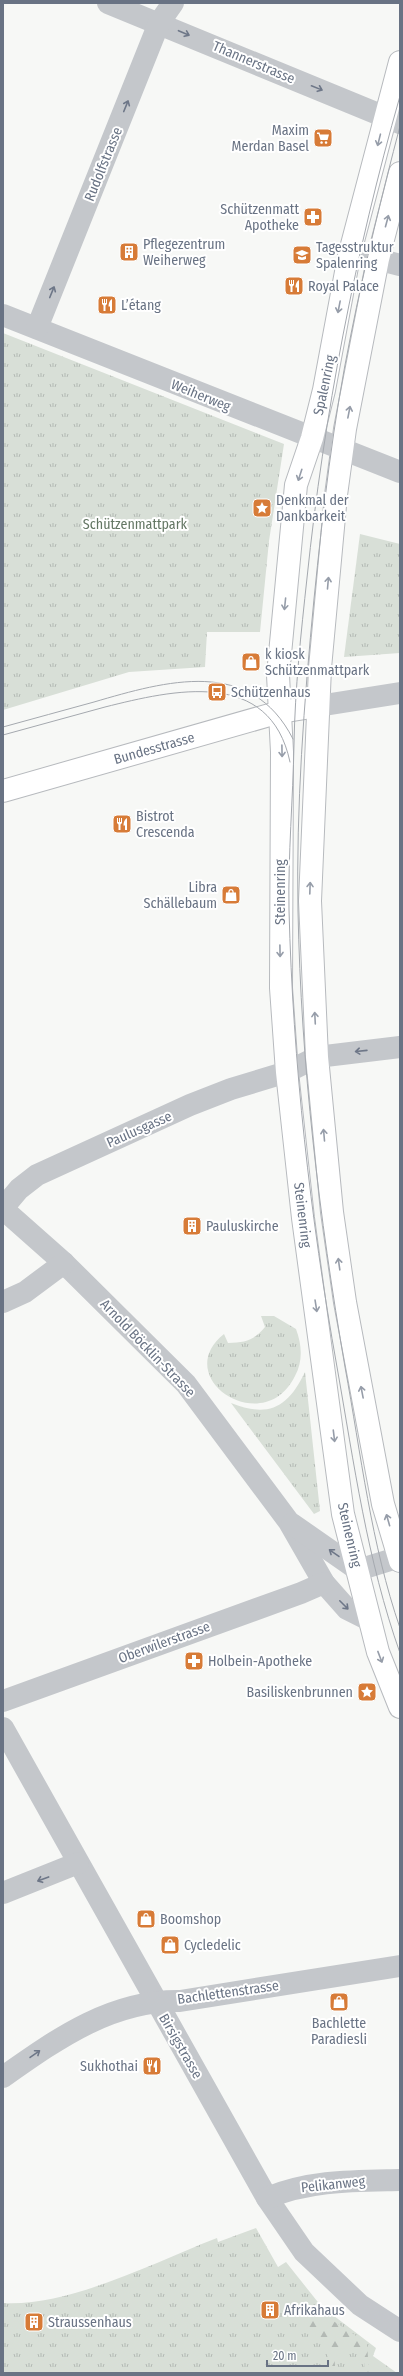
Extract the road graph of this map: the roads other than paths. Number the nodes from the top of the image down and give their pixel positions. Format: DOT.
graph roads {
  1 [pos="108,3"];
  2 [pos="173,3"];
  3 [pos="159,22"];
  4 [pos="400,62"];
  5 [pos="392,120"];
  6 [pos="400,173"];
  7 [pos="350,252"];
  8 [pos="378,259"];
  9 [pos="400,264"];
  10 [pos="3,315"];
  11 [pos="37,328"];
  12 [pos="312,438"];
  13 [pos="342,450"];
  14 [pos="400,472"];
  15 [pos="400,693"];
  16 [pos="312,707"];
  17 [pos="280,712"];
  18 [pos="3,791"];
  19 [pos="400,1047"];
  20 [pos="317,1057"];
  21 [pos="287,1072"];
  22 [pos="3,1208"];
  23 [pos="64,1263"];
  24 [pos="3,1302"];
  25 [pos="289,1522"];
  26 [pos="400,1558"];
  27 [pos="358,1570"];
  28 [pos="324,1583"];
  29 [pos="368,1620"];
  30 [pos="3,1701"];
  31 [pos="400,1707"];
  32 [pos="3,1728"];
  33 [pos="78,1863"];
  34 [pos="3,1893"];
  35 [pos="400,1966"];
  36 [pos="155,2001"];
  37 [pos="3,2077"];
  38 [pos="400,2180"];
  39 [pos="267,2198"];
  40 [pos="400,2330"];
  1 -- 3 [label="street, Thannerstrasse"];
  2 -- 3 [label="street, Rudolfstrasse"];
  3 -- 5 [label="street, Thannerstrasse, one-way"];
  11 -- 3 [label="street, Rudolfstrasse, one-way"];
  4 -- 5 [label="main road, Spalenring"];
  5 -- 7 [label="main road, Spalenring, one-way"];
  8 -- 6 [label="main road, Spalenring, one-way"];
  7 -- 8 [label="street"];
  7 -- 12 [label="main road, Spalenring, one-way"];
  8 -- 9 [label="street"];
  13 -- 8 [label="main road, Spalenring, one-way"];
  10 -- 11 [label="street, Weiherweg"];
  11 -- 12 [label="street, Weiherweg"];
  12 -- 13 [label="street, Weiherweg"];
  12 -- 17 [label="main road, Spalenring, one-way"];
  13 -- 14 [label="street, Weiherweg"];
  16 -- 13 [label="main road, Spalenring, one-way"];
  15 -- 16 [label="street"];
  16 -- 17 [label="main road, Bundesstrasse"];
  20 -- 16 [label="main road, Steinenring, one-way"];
  17 -- 18 [label="main road, Bundesstrasse"];
  17 -- 21 [label="main road, Steinenring, one-way"];
  19 -- 20 [label="street, Paulusgasse, one-way"];
  20 -- 21 [label="street, Paulusgasse"];
  26 -- 20 [label="main road, Steinenring, one-way"];
  21 -- 22 [label="street, Paulusgasse"];
  21 -- 27 [label="main road, Steinenring, one-way"];
  22 -- 23 [label="street, Arnold Böcklin-Strasse"];
  23 -- 24 [label="street"];
  23 -- 25 [label="street, Arnold Böcklin-Strasse"];
  27 -- 25 [label="street, Arnold Böcklin-Strasse, one-way"];
  25 -- 28 [label="street, Arnold Böcklin-Strasse"];
  26 -- 27 [label="street"];
  27 -- 29 [label="main road, Steinenring"];
  28 -- 29 [label="street, Arnold Böcklin-Strasse, one-way"];
  28 -- 30 [label="street, Oberwilerstrasse"];
  29 -- 31 [label="main road, Steinenring, one-way"];
  32 -- 33 [label="street, Birsigstrasse"];
  33 -- 34 [label="street, one-way"];
  33 -- 36 [label="street, Birsigstrasse"];
  35 -- 36 [label="street, Bachlettenstrasse"];
  37 -- 36 [label="street, Bachlettenstrasse, one-way"];
  36 -- 39 [label="street, Birsigstrasse"];
  38 -- 39 [label="street, Pelikanweg"];
  39 -- 40 [label="street, Birsigstrasse"];
}
